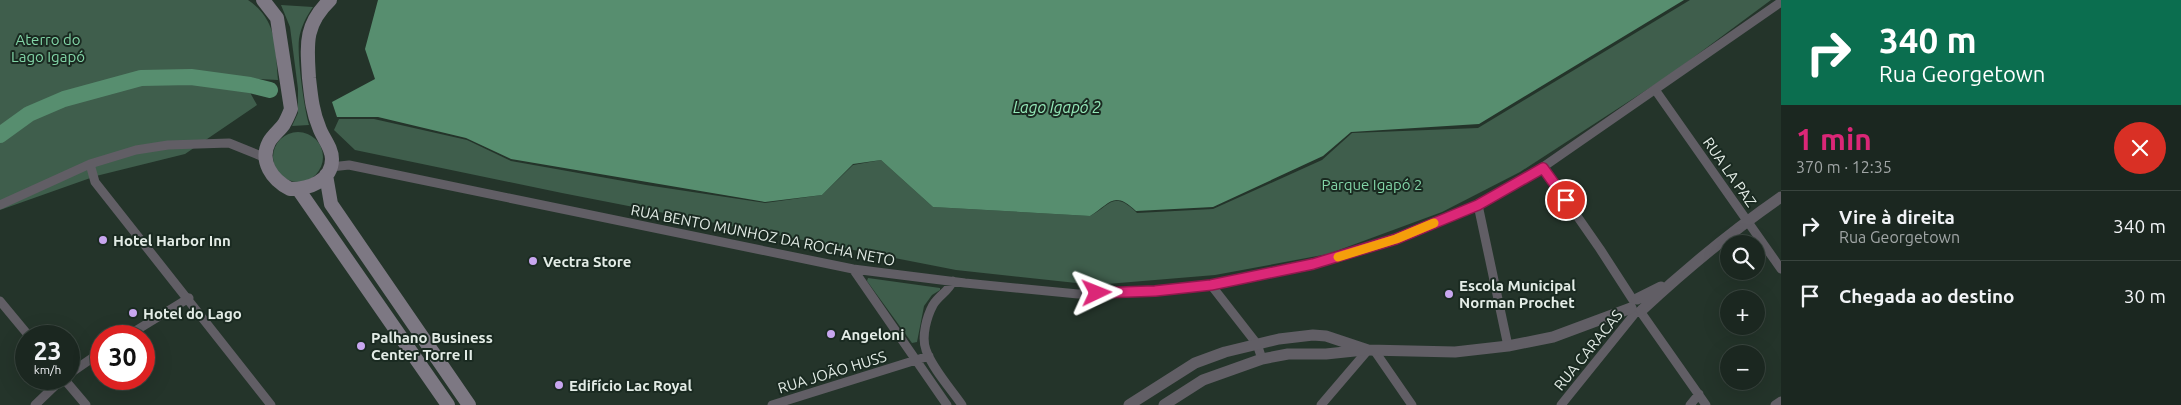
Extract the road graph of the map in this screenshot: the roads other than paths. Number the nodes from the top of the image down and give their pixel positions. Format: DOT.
graph roads {
  1 [pos="263,0"];
  2 [pos="330,0"];
  3 [pos="1781,2"];
  4 [pos="1656,91"];
  5 [pos="266,158"];
  6 [pos="90,164"];
  7 [pos="1543,168"];
  8 [pos="329,171"];
  9 [pos="298,189"];
  10 [pos="1781,197"];
  11 [pos="0,205"];
  12 [pos="1478,205"];
  13 [pos="1747,220"];
  14 [pos="853,269"];
  15 [pos="1781,269"];
  16 [pos="953,282"];
  17 [pos="1211,285"];
  18 [pos="189,298"];
  19 [pos="0,300"];
  20 [pos="1636,307"];
  21 [pos="20,325"];
  22 [pos="145,325"];
  23 [pos="1257,344"];
  24 [pos="1508,346"];
  25 [pos="1371,350"];
  26 [pos="929,356"];
  27 [pos="1262,359"];
  28 [pos="917,361"];
  29 [pos="51,390"];
  30 [pos="73,390"];
  31 [pos="1699,394"];
  32 [pos="1781,400"];
  33 [pos="35,405"];
  34 [pos="86,405"];
  35 [pos="271,405"];
  36 [pos="448,405"];
  37 [pos="469,405"];
  38 [pos="772,405"];
  39 [pos="947,405"];
  40 [pos="962,405"];
  41 [pos="1129,405"];
  42 [pos="1164,405"];
  43 [pos="1321,405"];
  44 [pos="1412,405"];
  45 [pos="1561,405"];
  46 [pos="1690,405"];
  47 [pos="1706,405"];
  48 [pos="1775,405"];
  1 -- 5 [label="main road"];
  2 -- 8 [label="main road"];
  3 -- 4 [label="street, RUA BENTO MUNHOZ DA ROCHA NETO"];
  4 -- 7 [label="street, RUA BENTO MUNHOZ DA ROCHA NETO"];
  4 -- 13 [label="street, RUA LA PAZ"];
  5 -- 6 [label="street"];
  5 -- 9 [label="main road"];
  6 -- 11 [label="street"];
  6 -- 18 [label="street"];
  7 -- 12 [label="street, RUA BENTO MUNHOZ DA ROCHA NETO"];
  7 -- 20 [label="street"];
  8 -- 9 [label="main road"];
  8 -- 14 [label="street, RUA BENTO MUNHOZ DA ROCHA NETO"];
  8 -- 37 [label="main road"];
  9 -- 36 [label="main road"];
  10 -- 13 [label="street"];
  12 -- 17 [label="street, RUA BENTO MUNHOZ DA ROCHA NETO"];
  12 -- 24 [label="street"];
  13 -- 15 [label="street, RUA LA PAZ"];
  13 -- 20 [label="street"];
  14 -- 16 [label="street, RUA BENTO MUNHOZ DA ROCHA NETO"];
  14 -- 28 [label="street"];
  16 -- 17 [label="street, RUA BENTO MUNHOZ DA ROCHA NETO"];
  16 -- 26 [label="street"];
  17 -- 23 [label="street"];
  18 -- 22 [label="street"];
  18 -- 35 [label="street"];
  19 -- 21 [label="street"];
  20 -- 24 [label="street"];
  20 -- 31 [label="street"];
  20 -- 45 [label="street, RUA CARACAS"];
  23 -- 25 [label="street"];
  23 -- 27 [label="street"];
  23 -- 41 [label="street"];
  24 -- 25 [label="street"];
  25 -- 27 [label="street"];
  25 -- 43 [label="street"];
  25 -- 44 [label="street"];
  26 -- 28 [label="street, RUA JOÃO HUSS"];
  26 -- 40 [label="street"];
  27 -- 42 [label="street"];
  28 -- 38 [label="street, RUA JOÃO HUSS"];
  28 -- 39 [label="street"];
  29 -- 33 [label="street"];
  30 -- 34 [label="street"];
  31 -- 46 [label="street"];
  31 -- 47 [label="street"];
  32 -- 48 [label="street"];
}
